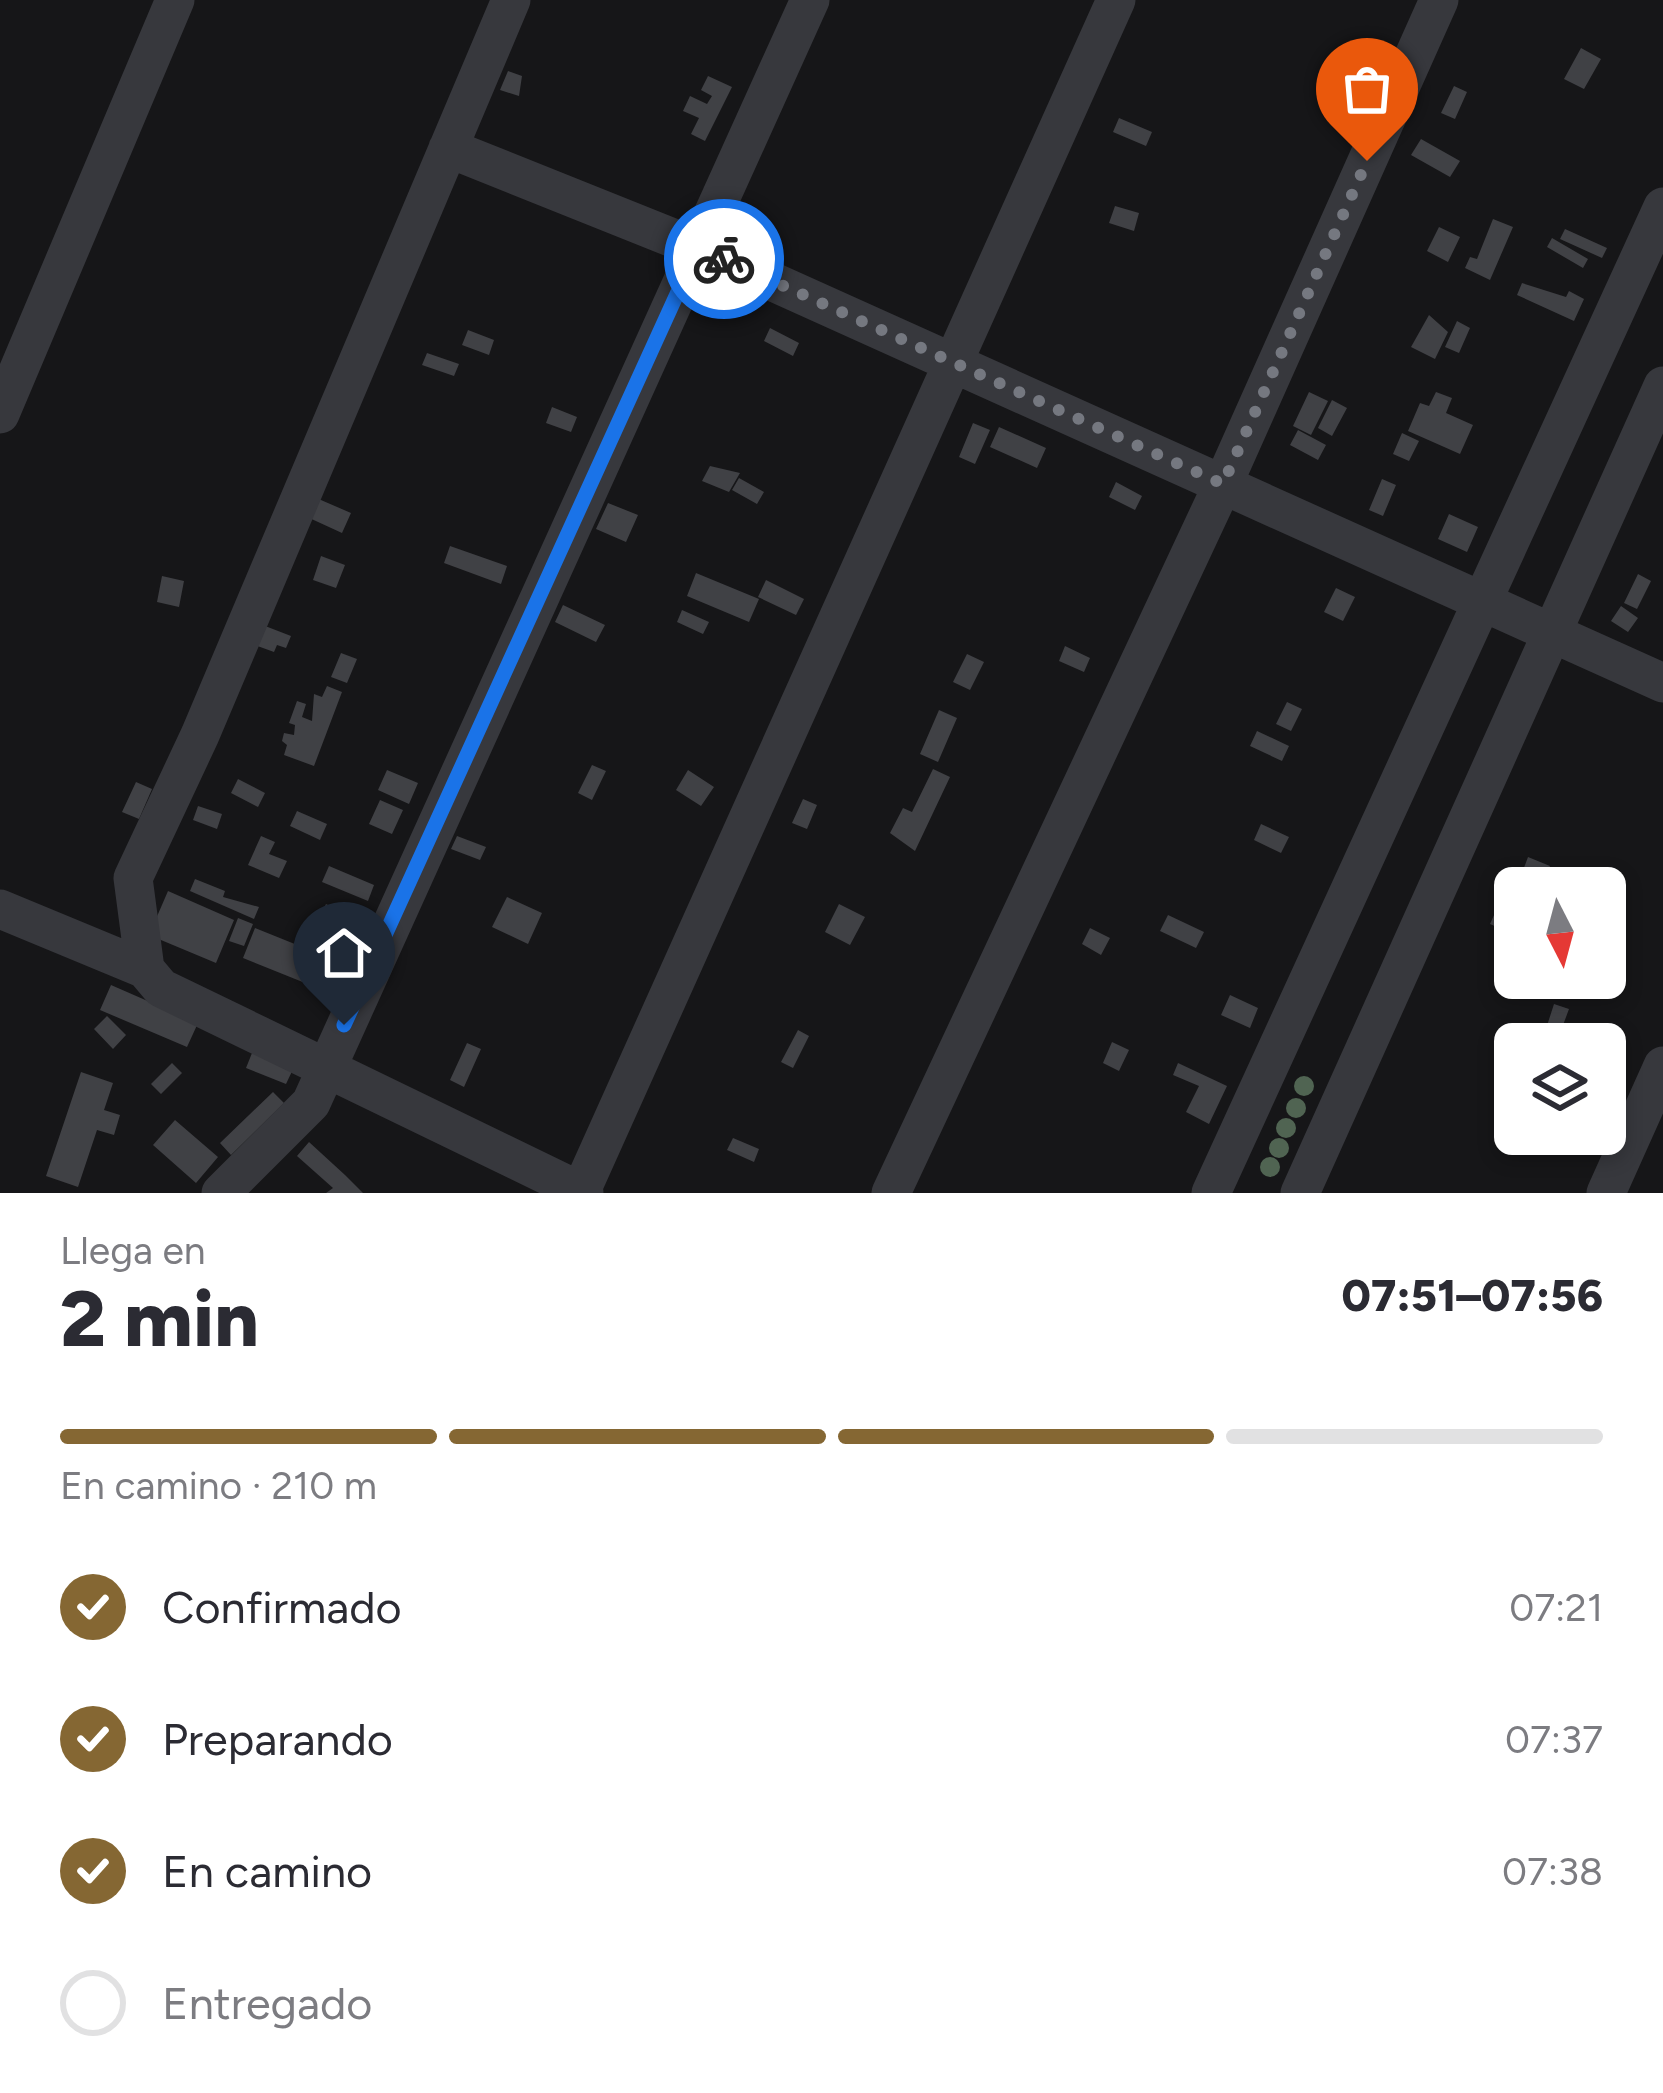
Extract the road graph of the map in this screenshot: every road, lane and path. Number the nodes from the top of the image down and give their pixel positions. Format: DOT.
graph roads {
  1 [pos="175,0"];
  2 [pos="511,0"];
  3 [pos="810,0"];
  4 [pos="1116,0"];
  5 [pos="1438,0"];
  6 [pos="448,148"];
  7 [pos="1663,207"];
  8 [pos="698,248"];
  9 [pos="952,362"];
  10 [pos="1663,386"];
  11 [pos="0,414"];
  12 [pos="1223,484"];
  13 [pos="1484,603"];
  14 [pos="1549,633"];
  15 [pos="1663,683"];
  16 [pos="0,909"];
  17 [pos="146,969"];
  18 [pos="1663,1066"];
  19 [pos="324,1068"];
  20 [pos="581,1192"];
  21 [pos="221,1193"];
  22 [pos="891,1193"];
  23 [pos="1211,1193"];
  24 [pos="1300,1193"];
  25 [pos="1606,1193"];
  1 -- 11 [label="street"];
  2 -- 6 [label="street"];
  3 -- 8 [label="street"];
  4 -- 9 [label="street"];
  5 -- 12 [label="street"];
  6 -- 8 [label="street"];
  6 -- 17 [label="street"];
  7 -- 13 [label="street"];
  8 -- 9 [label="street"];
  8 -- 19 [label="street"];
  9 -- 12 [label="street"];
  9 -- 20 [label="street"];
  10 -- 14 [label="street"];
  12 -- 13 [label="street"];
  12 -- 22 [label="street"];
  13 -- 14 [label="street"];
  13 -- 23 [label="street"];
  14 -- 15 [label="street"];
  14 -- 24 [label="street"];
  16 -- 17 [label="street"];
  17 -- 19 [label="street"];
  18 -- 25 [label="street"];
  19 -- 20 [label="street"];
  19 -- 21 [label="street"];
}
